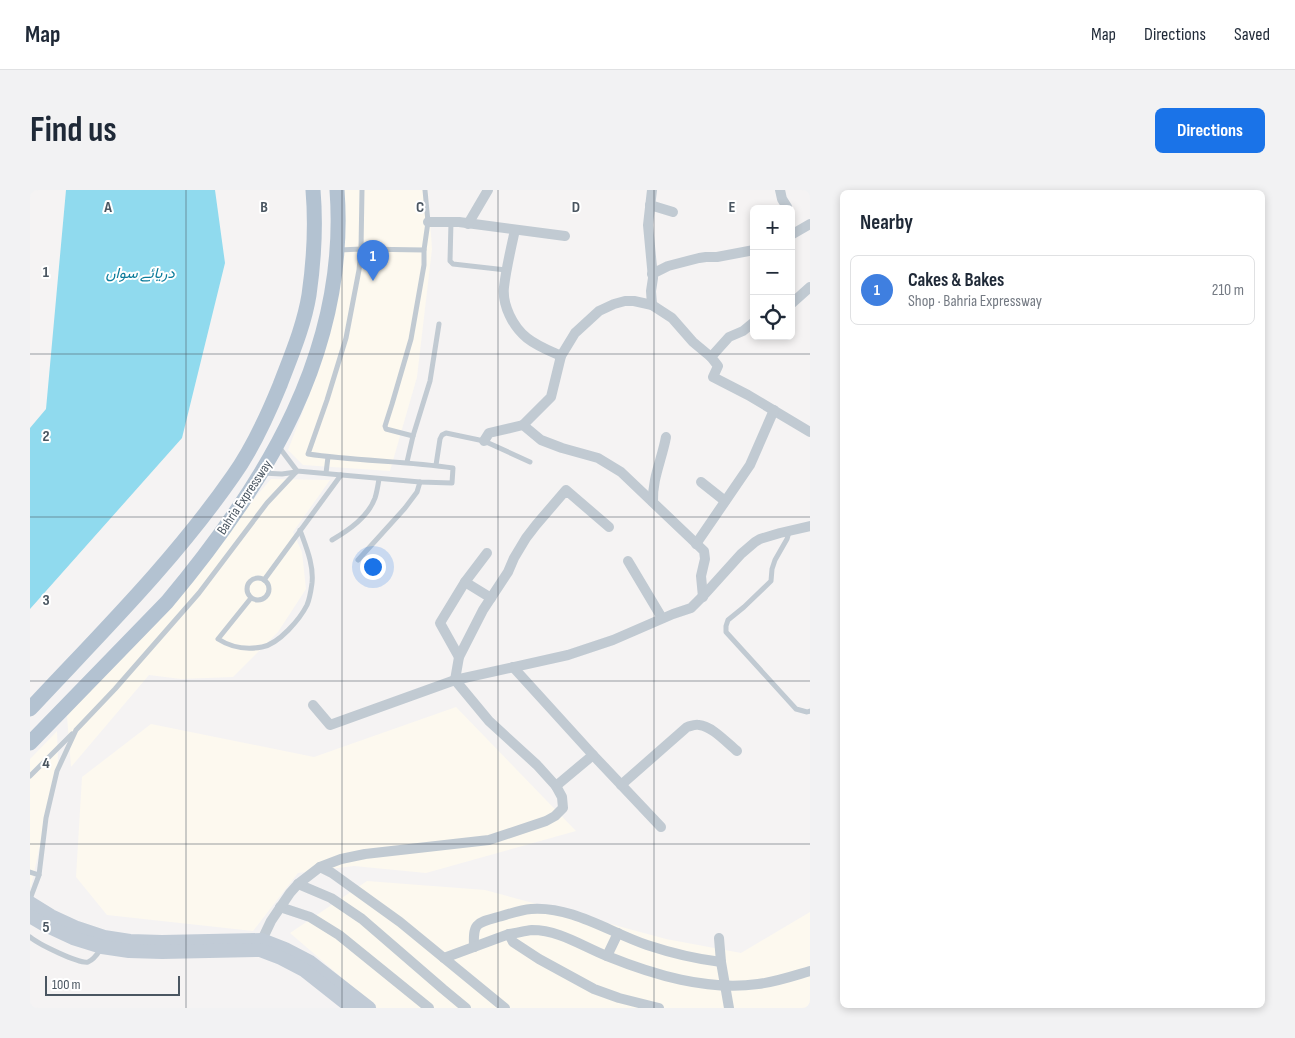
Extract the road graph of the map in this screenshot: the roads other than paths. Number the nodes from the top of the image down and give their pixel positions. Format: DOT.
graph roads {
  1 [pos="313,190"];
  2 [pos="337,190"];
  3 [pos="362,190"];
  4 [pos="425,190"];
  5 [pos="488,190"];
  6 [pos="652,190"];
  7 [pos="780,190"];
  8 [pos="786,205"];
  9 [pos="650,206"];
  10 [pos="674,212"];
  11 [pos="428,222"];
  12 [pos="451,222"];
  13 [pos="468,224"];
  14 [pos="810,224"];
  15 [pos="515,230"];
  16 [pos="795,233"];
  17 [pos="565,236"];
  18 [pos="361,249"];
  19 [pos="337,250"];
  20 [pos="424,250"];
  21 [pos="750,251"];
  22 [pos="507,270"];
  23 [pos="652,274"];
  24 [pos="810,287"];
  25 [pos="795,300"];
  26 [pos="652,304"];
  27 [pos="439,324"];
  28 [pos="750,325"];
  29 [pos="561,356"];
  30 [pos="711,357"];
  31 [pos="774,410"];
  32 [pos="523,425"];
  33 [pos="810,432"];
  34 [pos="412,436"];
  35 [pos="666,437"];
  36 [pos="484,441"];
  37 [pos="278,445"];
  38 [pos="328,457"];
  39 [pos="407,462"];
  40 [pos="530,462"];
  41 [pos="436,465"];
  42 [pos="296,472"];
  43 [pos="261,473"];
  44 [pos="326,474"];
  45 [pos="341,475"];
  46 [pos="379,479"];
  47 [pos="420,482"];
  48 [pos="701,482"];
  49 [pos="725,501"];
  50 [pos="653,502"];
  51 [pos="810,526"];
  52 [pos="609,527"];
  53 [pos="300,530"];
  54 [pos="789,531"];
  55 [pos="332,540"];
  56 [pos="696,544"];
  57 [pos="486,553"];
  58 [pos="358,560"];
  59 [pos="628,561"];
  60 [pos="264,580"];
  61 [pos="466,582"];
  62 [pos="703,597"];
  63 [pos="251,598"];
  64 [pos="491,598"];
  65 [pos="662,618"];
  66 [pos="459,657"];
  67 [pos="513,668"];
  68 [pos="455,680"];
  69 [pos="314,706"];
  70 [pos="30,709"];
  71 [pos="810,711"];
  72 [pos="76,730"];
  73 [pos="30,743"];
  74 [pos="737,752"];
  75 [pos="593,755"];
  76 [pos="30,776"];
  77 [pos="621,784"];
  78 [pos="556,786"];
  79 [pos="661,827"];
  80 [pos="320,867"];
  81 [pos="30,872"];
  82 [pos="39,875"];
  83 [pos="298,884"];
  84 [pos="30,899"];
  85 [pos="30,903"];
  86 [pos="280,907"];
  87 [pos="30,916"];
  88 [pos="618,933"];
  89 [pos="509,934"];
  90 [pos="30,937"];
  91 [pos="719,938"];
  92 [pos="262,940"];
  93 [pos="102,947"];
  94 [pos="474,947"];
  95 [pos="606,956"];
  96 [pos="444,958"];
  97 [pos="721,962"];
  98 [pos="810,971"];
  99 [pos="725,986"];
  100 [pos="352,1008"];
  101 [pos="368,1008"];
  102 [pos="428,1008"];
  103 [pos="466,1008"];
  104 [pos="505,1008"];
  105 [pos="658,1008"];
  106 [pos="728,1008"];
  1 -- 70 [label="main road, Bahria Expressway"];
  2 -- 19 [label="main road, Bahria Expressway"];
  3 -- 18 [label="lane"];
  4 -- 11 [label="lane"];
  5 -- 13 [label="street"];
  6 -- 9 [label="street"];
  7 -- 8 [label="street"];
  9 -- 10 [label="street"];
  9 -- 23 [label="street"];
  11 -- 12 [label="street"];
  11 -- 20 [label="lane"];
  12 -- 13 [label="street"];
  12 -- 22 [label="lane"];
  13 -- 15 [label="street"];
  14 -- 16 [label="street"];
  15 -- 17 [label="street"];
  15 -- 22 [label="street"];
  18 -- 19 [label="lane"];
  18 -- 20 [label="lane"];
  18 -- 38 [label="lane"];
  19 -- 37 [label="main road, Bahria Expressway"];
  20 -- 34 [label="lane"];
  21 -- 23 [label="street"];
  22 -- 29 [label="street"];
  23 -- 26 [label="street"];
  24 -- 25 [label="street"];
  26 -- 29 [label="street"];
  26 -- 30 [label="street"];
  27 -- 34 [label="lane"];
  28 -- 30 [label="street"];
  29 -- 32 [label="street"];
  30 -- 31 [label="street"];
  31 -- 33 [label="street"];
  31 -- 49 [label="street"];
  32 -- 36 [label="street"];
  32 -- 50 [label="street"];
  34 -- 39 [label="lane"];
  35 -- 50 [label="street"];
  36 -- 40 [label="lane"];
  36 -- 41 [label="lane"];
  37 -- 42 [label="lane"];
  37 -- 43 [label="main road, Bahria Expressway"];
  38 -- 39 [label="lane"];
  38 -- 44 [label="lane"];
  39 -- 41 [label="lane"];
  41 -- 47 [label="lane"];
  42 -- 43 [label="lane"];
  42 -- 44 [label="lane"];
  42 -- 72 [label="lane"];
  43 -- 73 [label="main road, Bahria Expressway"];
  44 -- 45 [label="lane"];
  45 -- 46 [label="lane"];
  45 -- 53 [label="lane"];
  46 -- 47 [label="lane"];
  46 -- 55 [label="lane"];
  47 -- 58 [label="lane"];
  48 -- 49 [label="street"];
  49 -- 56 [label="street"];
  50 -- 56 [label="street"];
  51 -- 54 [label="street"];
  52 -- 64 [label="street"];
  53 -- 60 [label="lane"];
  53 -- 63 [label="lane"];
  54 -- 62 [label="street"];
  54 -- 71 [label="lane"];
  56 -- 62 [label="street"];
  57 -- 61 [label="street"];
  59 -- 65 [label="street"];
  60 -- 63 [label="lane"];
  60 -- 63 [label="lane"];
  61 -- 64 [label="street"];
  61 -- 66 [label="street"];
  62 -- 65 [label="street"];
  64 -- 66 [label="street"];
  65 -- 67 [label="street"];
  66 -- 68 [label="street"];
  67 -- 68 [label="street"];
  67 -- 75 [label="street"];
  68 -- 69 [label="street"];
  68 -- 78 [label="street"];
  72 -- 76 [label="lane"];
  72 -- 82 [label="lane"];
  74 -- 77 [label="street"];
  75 -- 77 [label="street"];
  75 -- 78 [label="street"];
  77 -- 79 [label="street"];
  78 -- 80 [label="street"];
  80 -- 83 [label="street"];
  80 -- 96 [label="street"];
  81 -- 82 [label="lane"];
  82 -- 84 [label="lane"];
  83 -- 86 [label="street"];
  83 -- 103 [label="street"];
  85 -- 92 [label="main road"];
  86 -- 92 [label="street"];
  86 -- 102 [label="street"];
  87 -- 93 [label="main road"];
  88 -- 94 [label="street"];
  88 -- 95 [label="street"];
  88 -- 97 [label="street"];
  89 -- 94 [label="street"];
  89 -- 95 [label="street"];
  89 -- 105 [label="street"];
  90 -- 93 [label="lane"];
  91 -- 97 [label="street"];
  92 -- 101 [label="main road"];
  93 -- 100 [label="main road"];
  94 -- 96 [label="street"];
  95 -- 99 [label="street"];
  96 -- 104 [label="street"];
  97 -- 99 [label="street"];
  98 -- 99 [label="street"];
  99 -- 106 [label="street"];
}
